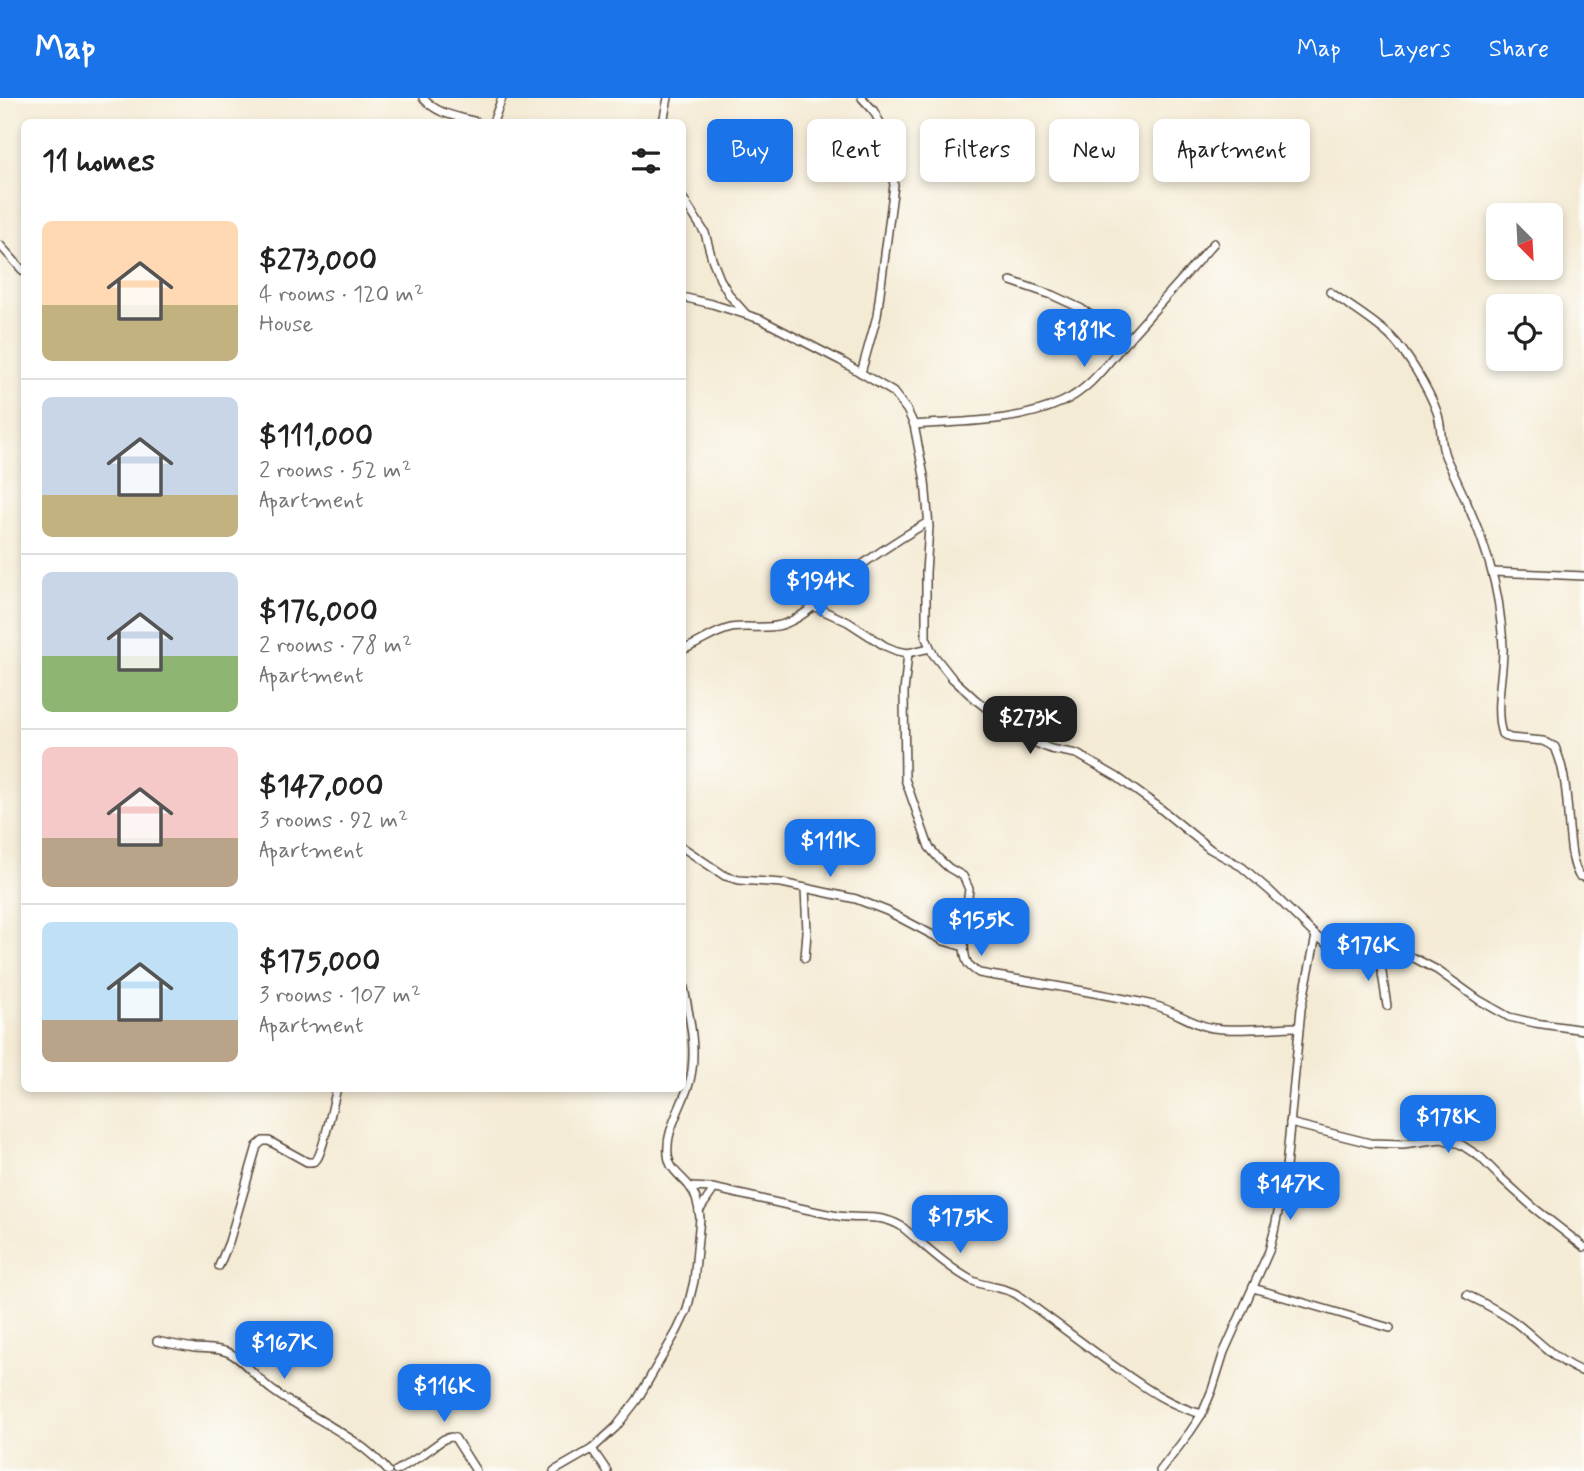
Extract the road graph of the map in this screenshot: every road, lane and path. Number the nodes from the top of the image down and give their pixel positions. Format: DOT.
graph roads {
  1 [pos="423,98"];
  2 [pos="502,98"];
  3 [pos="668,98"];
  4 [pos="862,98"];
  5 [pos="463,119"];
  6 [pos="495,119"];
  7 [pos="664,119"];
  8 [pos="686,203"];
  9 [pos="1214,243"];
  10 [pos="0,245"];
  11 [pos="21,269"];
  12 [pos="1011,281"];
  13 [pos="1329,292"];
  14 [pos="686,298"];
  15 [pos="746,315"];
  16 [pos="1128,340"];
  17 [pos="861,373"];
  18 [pos="914,425"];
  19 [pos="928,522"];
  20 [pos="1493,572"];
  21 [pos="1584,576"];
  22 [pos="813,606"];
  23 [pos="686,648"];
  24 [pos="930,649"];
  25 [pos="908,653"];
  26 [pos="686,850"];
  27 [pos="1584,877"];
  28 [pos="805,888"];
  29 [pos="1316,936"];
  30 [pos="964,947"];
  31 [pos="1379,953"];
  32 [pos="806,958"];
  33 [pos="686,1004"];
  34 [pos="1387,1006"];
  35 [pos="1299,1027"];
  36 [pos="1584,1030"];
  37 [pos="336,1092"];
  38 [pos="1290,1123"];
  39 [pos="690,1187"];
  40 [pos="714,1189"];
  41 [pos="699,1211"];
  42 [pos="1584,1247"];
  43 [pos="219,1266"];
  44 [pos="1253,1287"];
  45 [pos="1467,1295"];
  46 [pos="1390,1328"];
  47 [pos="157,1341"];
  48 [pos="1584,1372"];
  49 [pos="1202,1414"];
  50 [pos="592,1449"];
  51 [pos="388,1471"];
  52 [pos="397,1471"];
  53 [pos="476,1471"];
  54 [pos="554,1471"];
  55 [pos="607,1471"];
  56 [pos="1160,1471"];
  1 -- 5 [label="street"];
  2 -- 6 [label="street"];
  3 -- 7 [label="street"];
  4 -- 17 [label="street"];
  8 -- 15 [label="street"];
  9 -- 16 [label="street"];
  10 -- 11 [label="street"];
  12 -- 16 [label="street"];
  13 -- 20 [label="street"];
  14 -- 15 [label="street"];
  15 -- 17 [label="street"];
  16 -- 18 [label="street"];
  17 -- 18 [label="street"];
  18 -- 19 [label="street"];
  19 -- 22 [label="street"];
  19 -- 24 [label="street"];
  20 -- 21 [label="street"];
  20 -- 27 [label="street"];
  22 -- 23 [label="street"];
  22 -- 25 [label="street"];
  24 -- 25 [label="street"];
  24 -- 29 [label="street"];
  25 -- 30 [label="street"];
  26 -- 28 [label="street"];
  28 -- 30 [label="street"];
  28 -- 32 [label="street"];
  29 -- 31 [label="street"];
  29 -- 35 [label="street"];
  30 -- 35 [label="street"];
  31 -- 34 [label="street"];
  31 -- 36 [label="street"];
  33 -- 39 [label="street"];
  35 -- 38 [label="street"];
  37 -- 43 [label="street"];
  38 -- 42 [label="street"];
  38 -- 44 [label="street"];
  39 -- 40 [label="street"];
  39 -- 41 [label="street"];
  40 -- 41 [label="street"];
  40 -- 49 [label="street"];
  41 -- 50 [label="street"];
  44 -- 46 [label="street"];
  44 -- 49 [label="street"];
  45 -- 48 [label="street"];
  47 -- 51 [label="street"];
  49 -- 56 [label="street"];
  50 -- 54 [label="street"];
  50 -- 55 [label="street"];
  52 -- 53 [label="street"];
}
